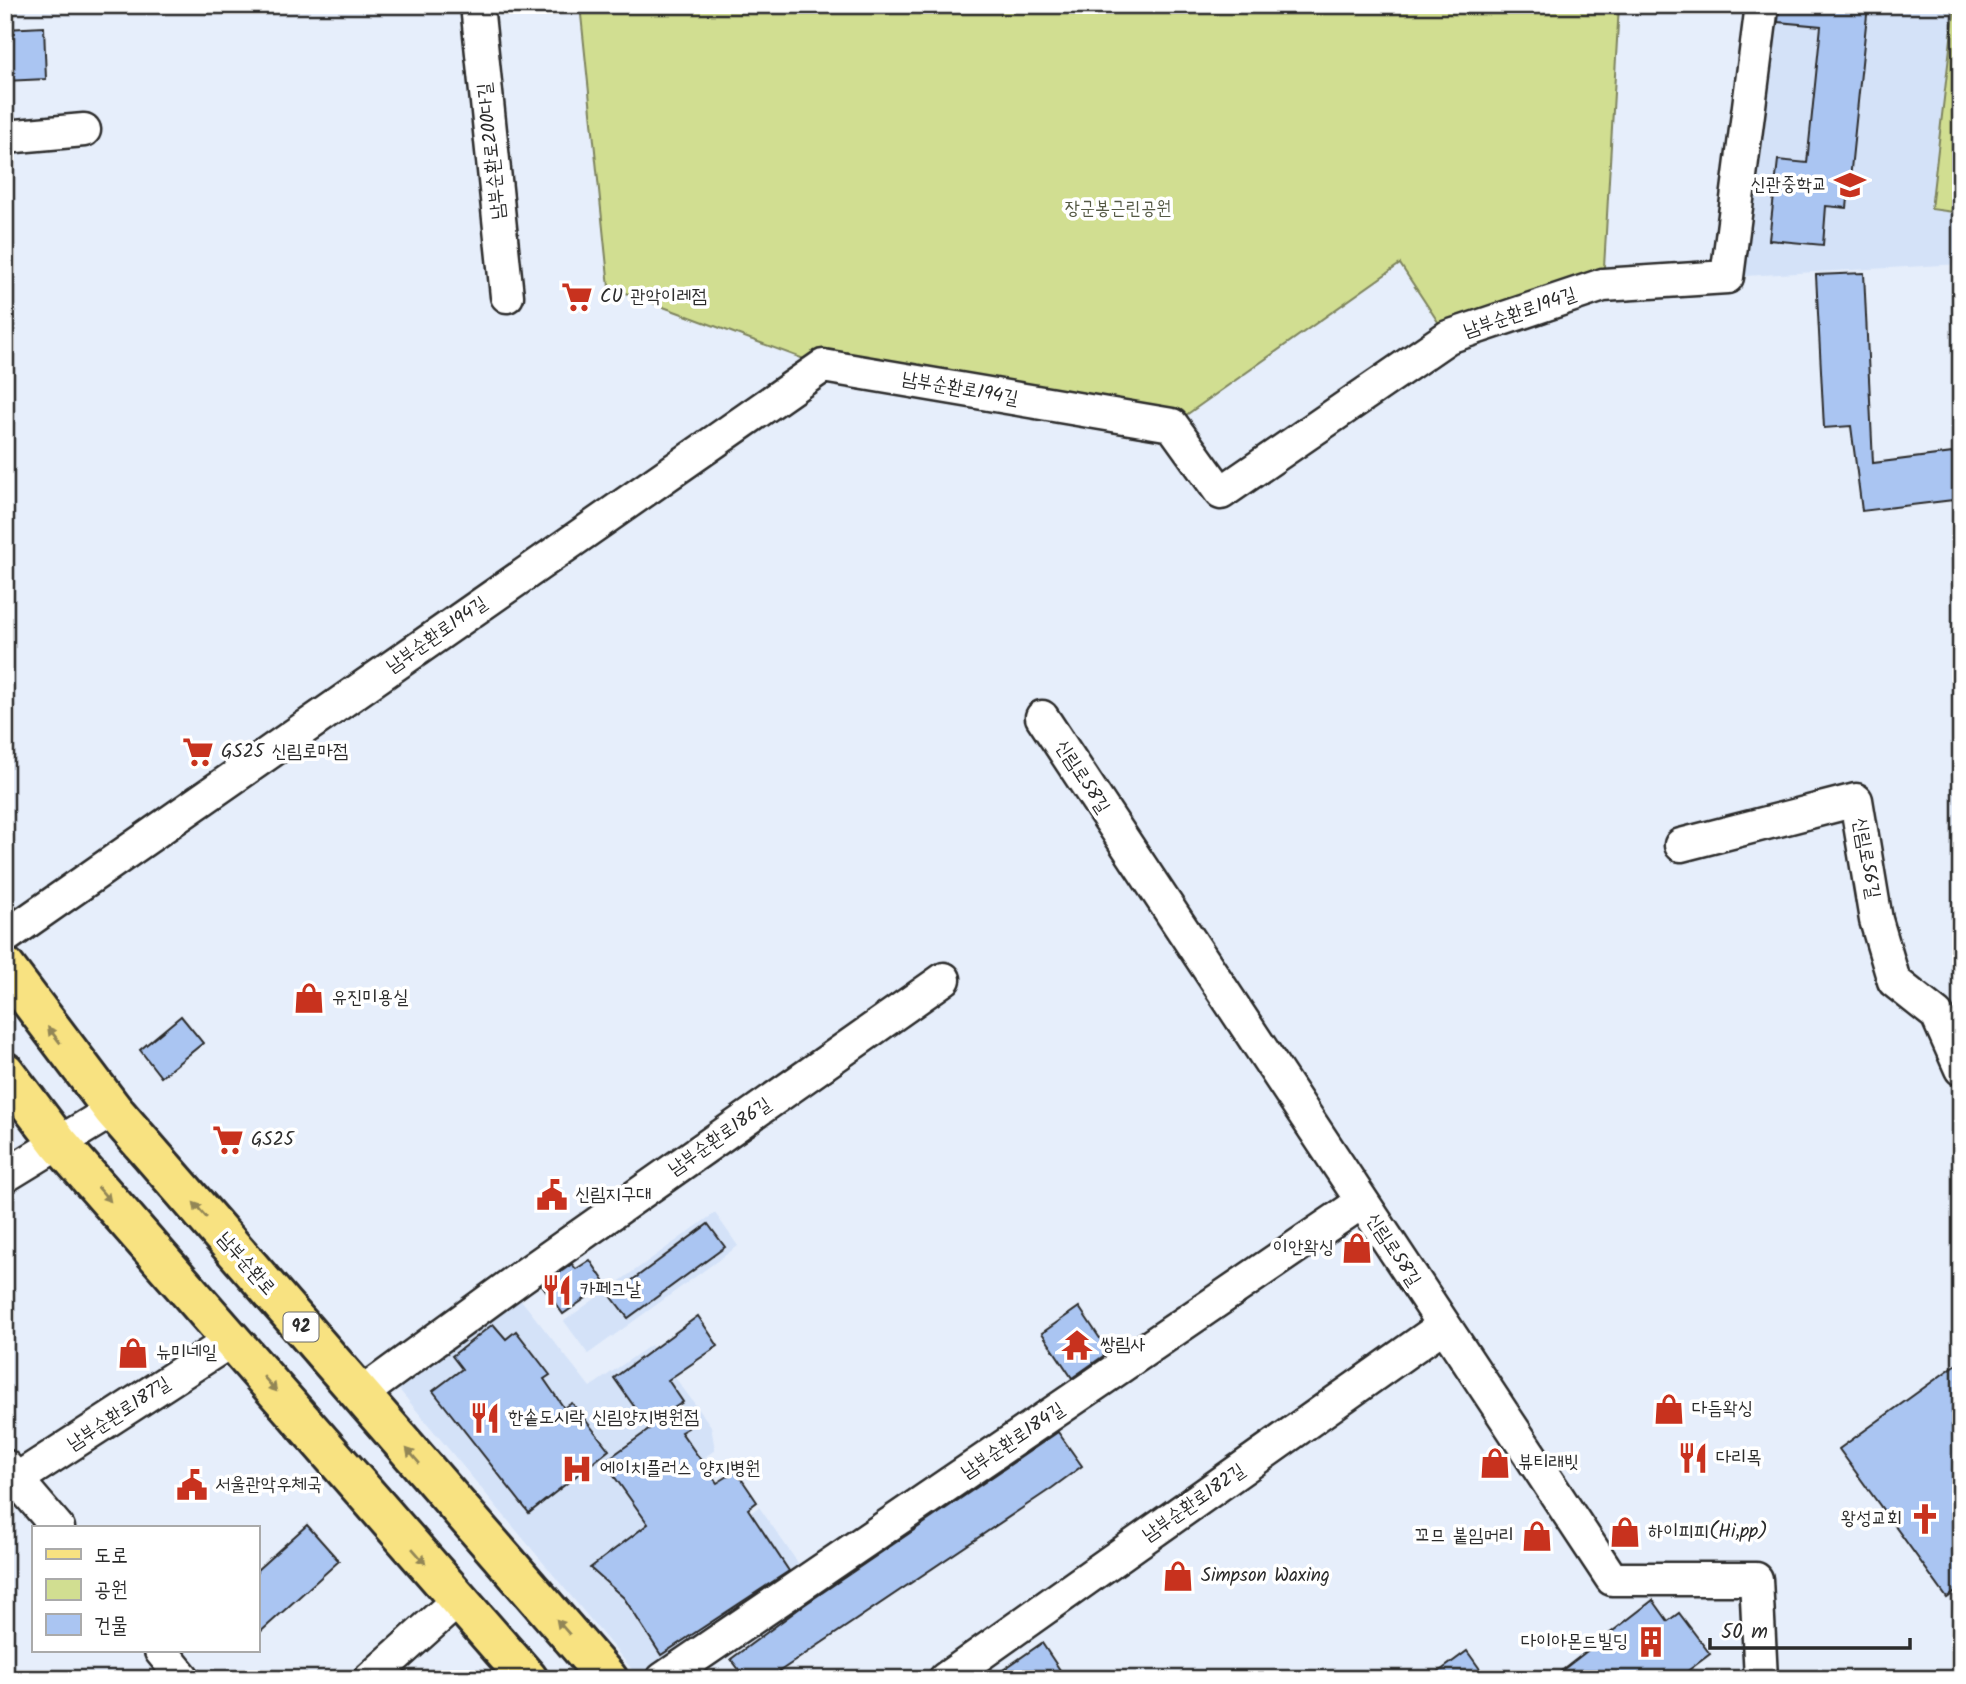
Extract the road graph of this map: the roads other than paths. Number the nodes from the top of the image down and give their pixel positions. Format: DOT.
graph roads {
  1 [pos="477,5"];
  2 [pos="1762,5"];
  3 [pos="84,130"];
  4 [pos="5,137"];
  5 [pos="507,296"];
  6 [pos="1042,717"];
  7 [pos="1681,845"];
  8 [pos="5,937"];
  9 [pos="5,967"];
  10 [pos="944,979"];
  11 [pos="1961,1069"];
  12 [pos="5,1072"];
  13 [pos="113,1110"];
  14 [pos="59,1143"];
  15 [pos="5,1176"];
  16 [pos="1362,1202"];
  17 [pos="1443,1326"];
  18 [pos="232,1340"];
  19 [pos="360,1395"];
  20 [pos="9,1478"];
  21 [pos="56,1526"];
  22 [pos="458,1600"];
  23 [pos="162,1652"];
  24 [pos="184,1679"];
  25 [pos="370,1679"];
  26 [pos="528,1679"];
  27 [pos="608,1679"];
  28 [pos="663,1679"];
  29 [pos="945,1679"];
  30 [pos="1760,1679"];
  1 -- 5 [label="street, 남부순환로200다길"];
  2 -- 8 [label="street, 남부순환로194길"];
  3 -- 4 [label="street"];
  6 -- 16 [label="street, 신림로58길"];
  7 -- 11 [label="street, 신림로56길"];
  13 -- 9 [label="main road, 남부순환로 / 92, one-way"];
  10 -- 19 [label="street, 남부순환로186길"];
  12 -- 14 [label="main road"];
  13 -- 14 [label="street"];
  19 -- 13 [label="main road, 남부순환로 / 92, one-way"];
  14 -- 15 [label="street"];
  14 -- 18 [label="main road, one-way"];
  16 -- 17 [label="street, 신림로58길"];
  16 -- 28 [label="street, 남부순환로184길"];
  17 -- 29 [label="street, 남부순환로182길"];
  17 -- 30 [label="street, 신림로58길"];
  18 -- 20 [label="street, 남부순환로187길"];
  18 -- 22 [label="main road, one-way"];
  27 -- 19 [label="main road, 남부순환로 / 92, one-way"];
  20 -- 21 [label="street"];
  22 -- 25 [label="street"];
  22 -- 26 [label="main road"];
  23 -- 24 [label="street"];
}
